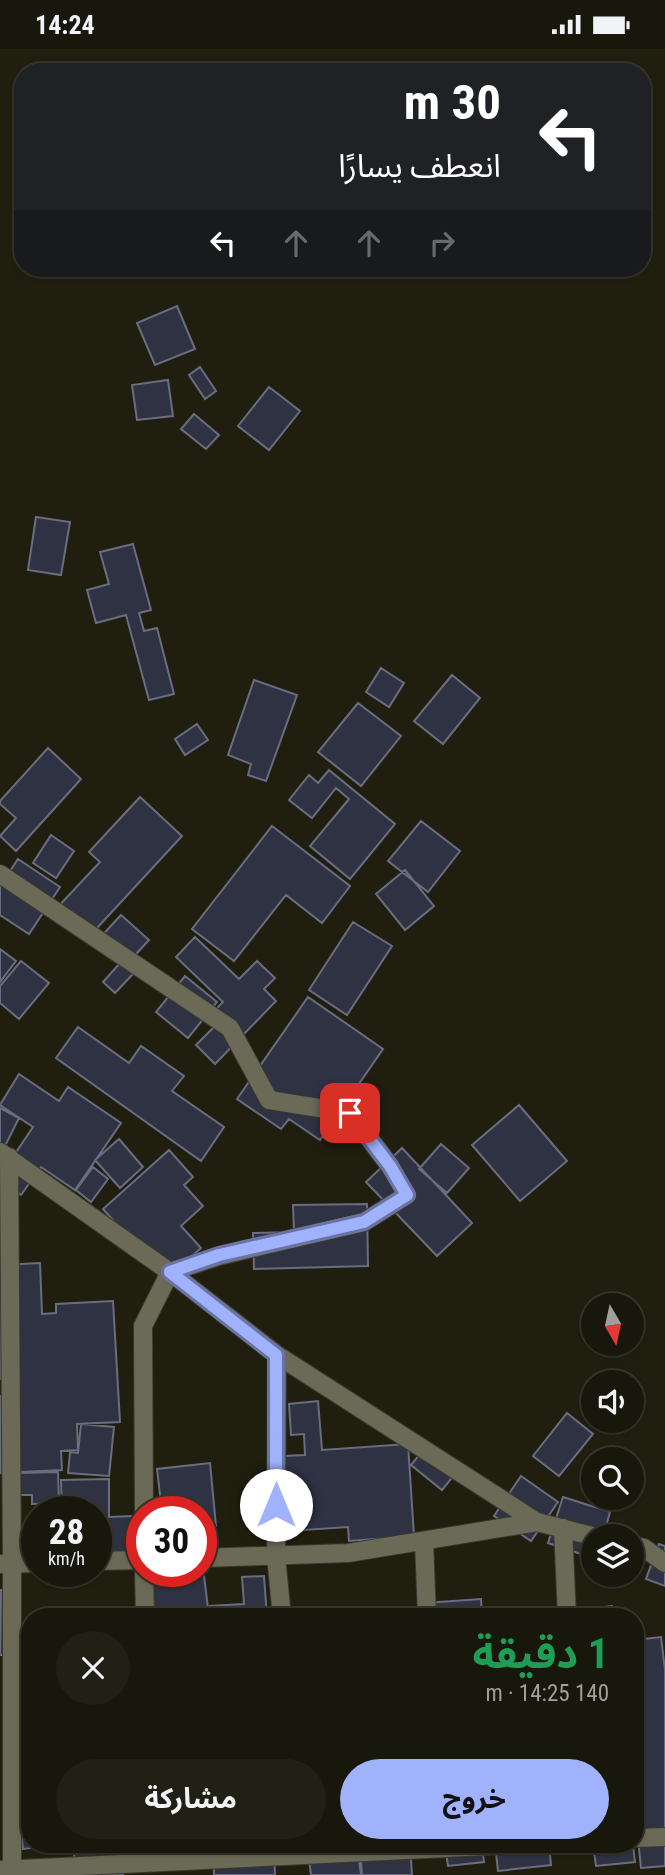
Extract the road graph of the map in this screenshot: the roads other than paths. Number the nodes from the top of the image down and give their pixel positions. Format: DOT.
graph roads {
  1 [pos="0,874"];
  2 [pos="4,1154"];
  3 [pos="170,1272"];
  4 [pos="276,1355"];
  5 [pos="144,1496"];
  6 [pos="537,1522"];
  7 [pos="563,1528"];
  8 [pos="581,1533"];
  9 [pos="424,1541"];
  10 [pos="644,1548"];
  11 [pos="276,1556"];
  12 [pos="217,1558"];
  13 [pos="665,1563"];
  14 [pos="6,1564"];
  15 [pos="144,1587"];
  16 [pos="145,1608"];
  17 [pos="281,1608"];
  18 [pos="427,1608"];
  19 [pos="567,1608"];
  20 [pos="665,1837"];
  21 [pos="644,1838"];
  22 [pos="185,1853"];
  23 [pos="146,1854"];
  24 [pos="6,1869"];
  1 -- 3 [label="street"];
  2 -- 3 [label="street"];
  2 -- 14 [label="street"];
  3 -- 4 [label="street"];
  3 -- 5 [label="street"];
  4 -- 6 [label="street"];
  4 -- 11 [label="street"];
  6 -- 7 [label="street"];
  6 -- 9 [label="street"];
  7 -- 8 [label="street"];
  7 -- 19 [label="street"];
  9 -- 11 [label="street"];
  9 -- 18 [label="street"];
  10 -- 13 [label="street"];
  11 -- 12 [label="street"];
  11 -- 17 [label="street"];
  14 -- 24 [label="street"];
  15 -- 16 [label="street"];
  20 -- 21 [label="street"];
  22 -- 23 [label="street"];
  23 -- 24 [label="street"];
}
